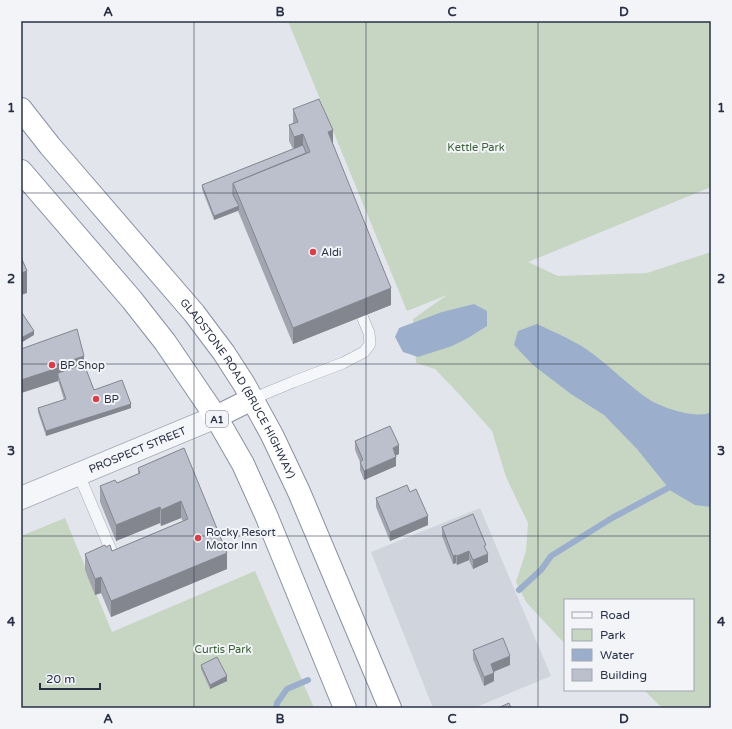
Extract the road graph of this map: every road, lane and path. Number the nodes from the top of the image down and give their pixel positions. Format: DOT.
graph roads {
  1 [pos="21,109"];
  2 [pos="21,171"];
  3 [pos="362,316"];
  4 [pos="252,399"];
  5 [pos="216,417"];
  6 [pos="79,475"];
  7 [pos="21,498"];
  8 [pos="127,549"];
  9 [pos="345,708"];
  10 [pos="390,708"];
  1 -- 4 [label="highway, GLADSTONE ROAD (BRUCE HIGHWAY)"];
  2 -- 5 [label="highway, A1"];
  3 -- 4 [label="lane"];
  4 -- 5 [label="highway, PROSPECT STREET"];
  4 -- 10 [label="highway, GLADSTONE ROAD (BRUCE HIGHWAY)"];
  5 -- 6 [label="street, PROSPECT STREET"];
  5 -- 9 [label="highway, A1"];
  6 -- 7 [label="street, PROSPECT STREET"];
  6 -- 8 [label="lane"];
}
